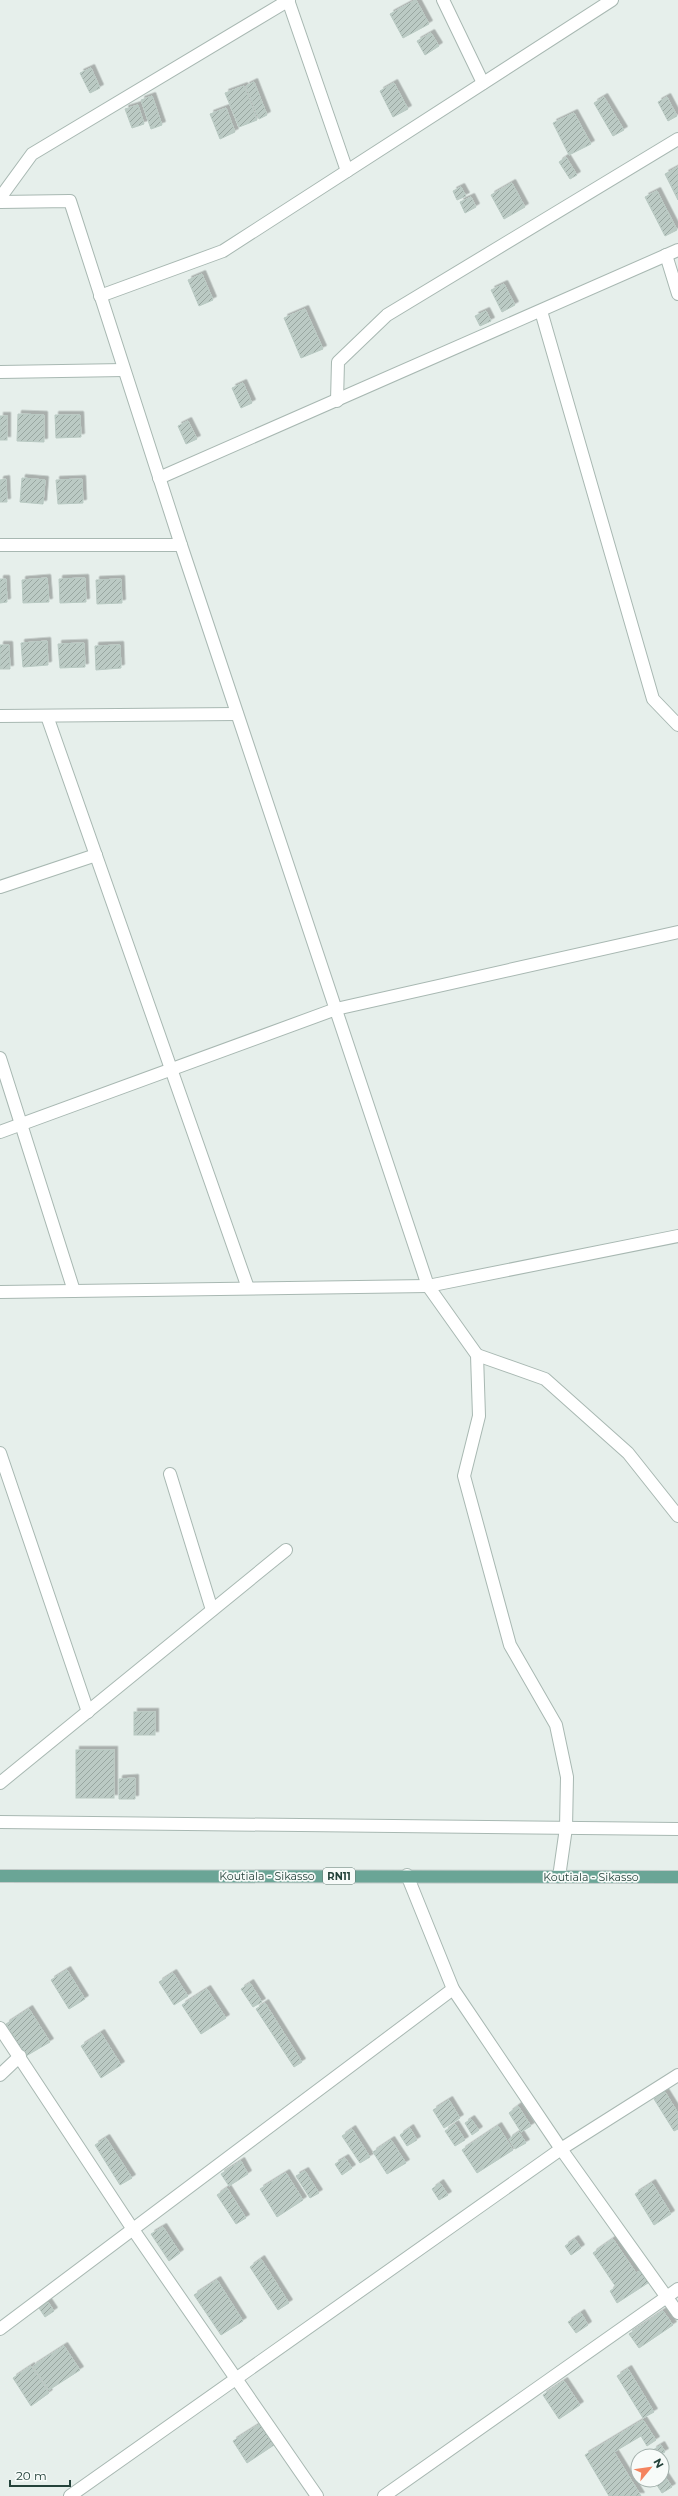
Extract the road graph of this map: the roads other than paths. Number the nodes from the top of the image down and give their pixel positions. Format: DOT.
graph roads {
  1 [pos="289,0"];
  2 [pos="443,0"];
  3 [pos="612,0"];
  4 [pos="483,83"];
  5 [pos="678,139"];
  6 [pos="347,171"];
  7 [pos="0,198"];
  8 [pos="0,202"];
  9 [pos="678,250"];
  10 [pos="666,255"];
  11 [pos="678,294"];
  12 [pos="100,296"];
  13 [pos="541,311"];
  14 [pos="124,370"];
  15 [pos="0,372"];
  16 [pos="337,401"];
  17 [pos="159,478"];
  18 [pos="0,545"];
  19 [pos="181,545"];
  20 [pos="237,714"];
  21 [pos="0,716"];
  22 [pos="47,716"];
  23 [pos="678,725"];
  24 [pos="96,855"];
  25 [pos="0,887"];
  26 [pos="678,932"];
  27 [pos="336,1009"];
  28 [pos="0,1058"];
  29 [pos="171,1069"];
  30 [pos="21,1124"];
  31 [pos="0,1132"];
  32 [pos="678,1236"];
  33 [pos="428,1286"];
  34 [pos="248,1288"];
  35 [pos="74,1291"];
  36 [pos="0,1292"];
  37 [pos="477,1355"];
  38 [pos="0,1453"];
  39 [pos="170,1474"];
  40 [pos="678,1516"];
  41 [pos="286,1550"];
  42 [pos="212,1610"];
  43 [pos="88,1712"];
  44 [pos="0,1783"];
  45 [pos="0,1822"];
  46 [pos="566,1828"];
  47 [pos="678,1829"];
  48 [pos="407,1875"];
  49 [pos="0,1876"];
  50 [pos="559,1877"];
  51 [pos="678,1877"];
  52 [pos="453,1989"];
  53 [pos="0,2028"];
  54 [pos="20,2056"];
  55 [pos="0,2075"];
  56 [pos="678,2075"];
  57 [pos="561,2149"];
  58 [pos="132,2228"];
  59 [pos="678,2289"];
  60 [pos="666,2296"];
  61 [pos="678,2313"];
  62 [pos="0,2329"];
  63 [pos="237,2377"];
  64 [pos="70,2496"];
  65 [pos="317,2496"];
  66 [pos="384,2496"];
  1 -- 6 [label="street"];
  1 -- 7 [label="street"];
  2 -- 4 [label="street"];
  3 -- 4 [label="street"];
  4 -- 6 [label="street"];
  5 -- 16 [label="street"];
  6 -- 12 [label="street"];
  8 -- 12 [label="street"];
  9 -- 10 [label="street"];
  10 -- 11 [label="street"];
  10 -- 13 [label="street"];
  12 -- 14 [label="street"];
  13 -- 16 [label="street"];
  13 -- 23 [label="street"];
  14 -- 15 [label="street"];
  14 -- 17 [label="street"];
  16 -- 17 [label="street"];
  17 -- 19 [label="street"];
  18 -- 19 [label="street"];
  19 -- 20 [label="street"];
  20 -- 22 [label="street"];
  20 -- 27 [label="street"];
  21 -- 22 [label="street"];
  22 -- 24 [label="street"];
  24 -- 25 [label="street"];
  24 -- 29 [label="street"];
  26 -- 27 [label="street"];
  27 -- 29 [label="street"];
  27 -- 33 [label="street"];
  28 -- 30 [label="street"];
  29 -- 30 [label="street"];
  29 -- 34 [label="street"];
  30 -- 31 [label="street"];
  30 -- 35 [label="street"];
  32 -- 33 [label="street"];
  33 -- 34 [label="street"];
  33 -- 37 [label="street"];
  34 -- 35 [label="street"];
  35 -- 36 [label="street"];
  37 -- 40 [label="street"];
  37 -- 46 [label="street"];
  38 -- 43 [label="street"];
  39 -- 42 [label="street"];
  41 -- 42 [label="street"];
  42 -- 43 [label="street"];
  43 -- 44 [label="street"];
  45 -- 46 [label="street"];
  46 -- 47 [label="street"];
  46 -- 50 [label="street"];
  48 -- 49 [label="main road, Koutiala - Sikasso / RN11"];
  48 -- 50 [label="main road, Koutiala - Sikasso / RN11"];
  48 -- 52 [label="street"];
  50 -- 51 [label="main road, Koutiala - Sikasso / RN11"];
  52 -- 57 [label="street"];
  52 -- 58 [label="street"];
  53 -- 54 [label="street"];
  54 -- 55 [label="street"];
  54 -- 58 [label="street"];
  56 -- 57 [label="street"];
  57 -- 60 [label="street"];
  57 -- 63 [label="street"];
  58 -- 62 [label="street"];
  58 -- 63 [label="street"];
  59 -- 60 [label="street"];
  60 -- 61 [label="street"];
  60 -- 66 [label="street"];
  63 -- 64 [label="street"];
  63 -- 65 [label="street"];
}
